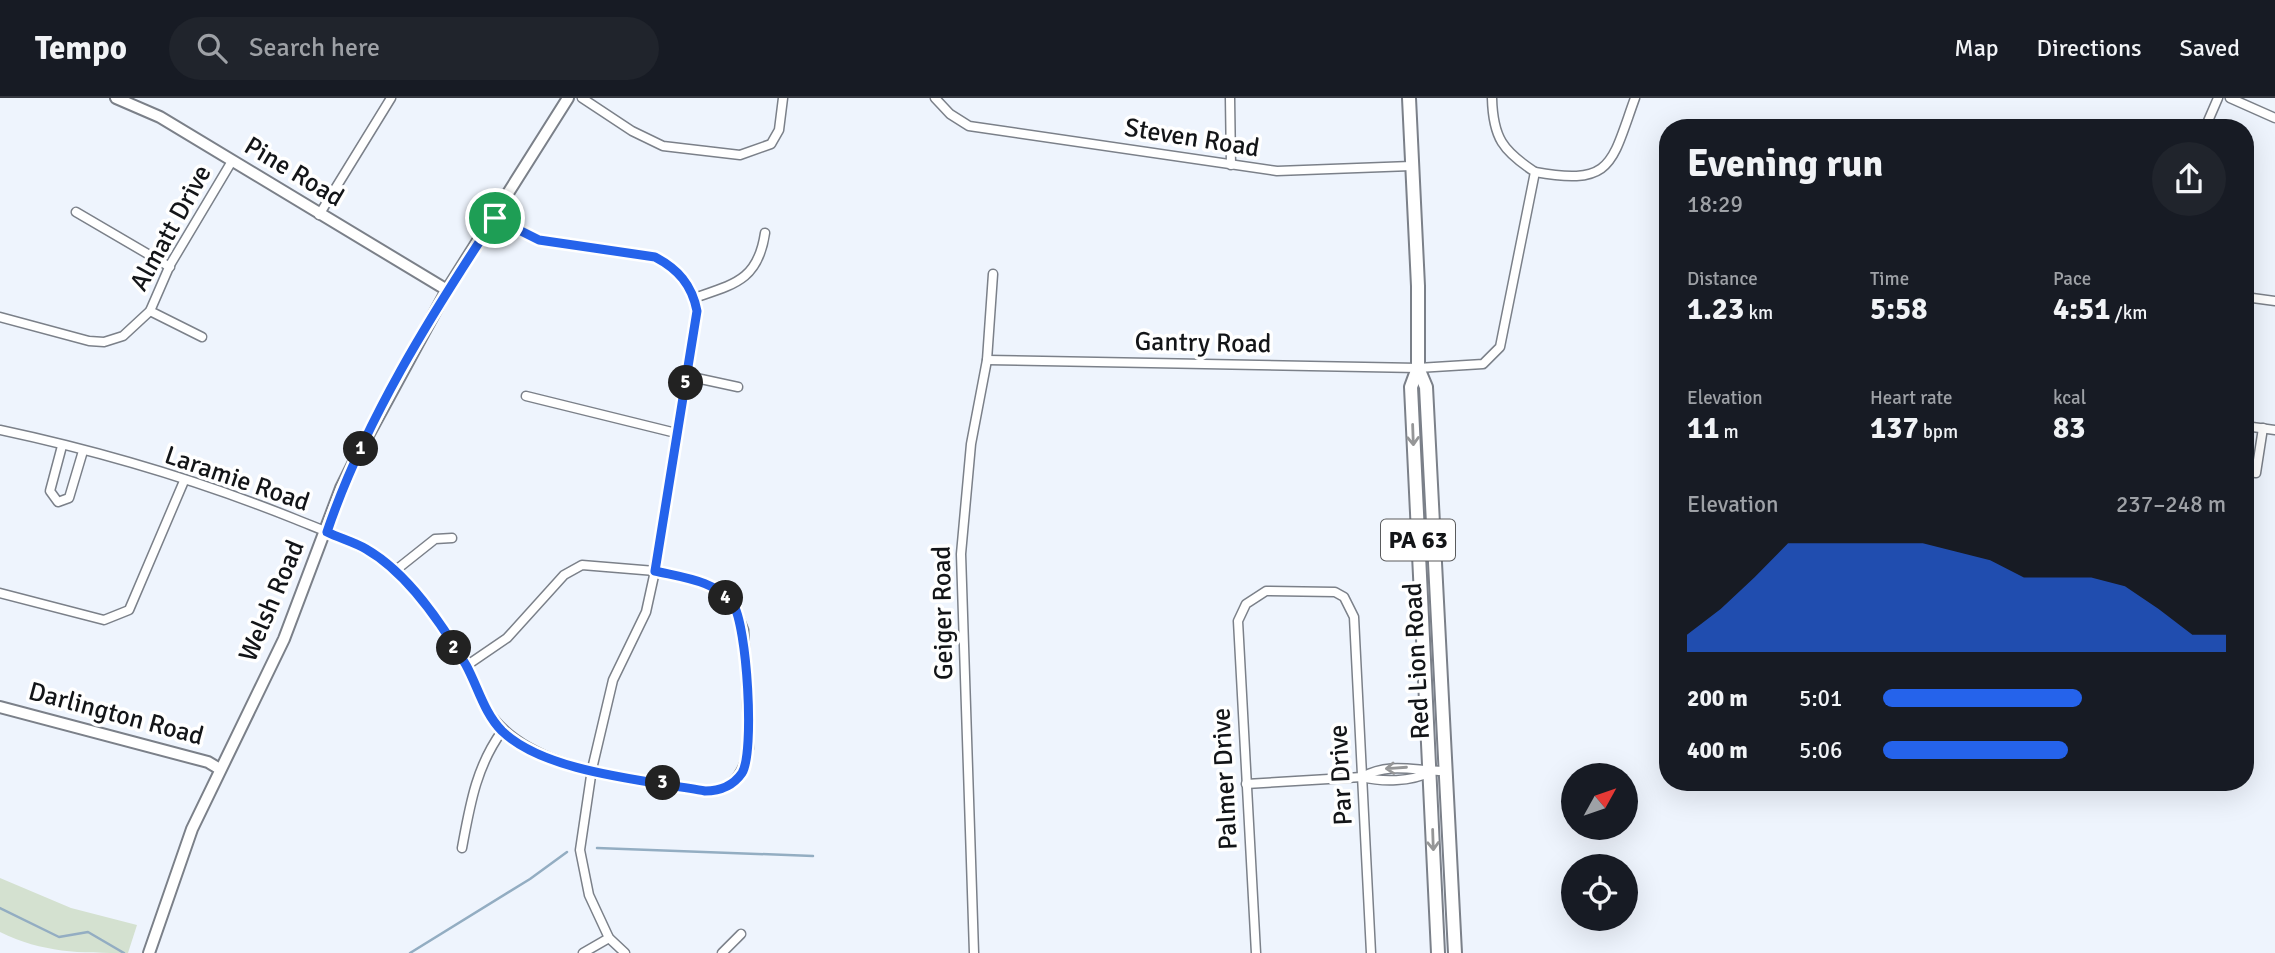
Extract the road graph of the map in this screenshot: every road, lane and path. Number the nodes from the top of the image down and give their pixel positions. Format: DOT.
graph roads {
  1 [pos="116,98"];
  2 [pos="391,98"];
  3 [pos="568,98"];
  4 [pos="582,98"];
  5 [pos="783,98"];
  6 [pos="935,98"];
  7 [pos="1230,98"];
  8 [pos="1409,98"];
  9 [pos="1492,98"];
  10 [pos="1635,98"];
  11 [pos="2218,98"];
  12 [pos="2230,98"];
  13 [pos="2275,118"];
  14 [pos="2209,119"];
  15 [pos="232,161"];
  16 [pos="1231,165"];
  17 [pos="1411,166"];
  18 [pos="1535,172"];
  19 [pos="76,212"];
  20 [pos="319,215"];
  21 [pos="495,218"];
  22 [pos="765,233"];
  23 [pos="170,267"];
  24 [pos="993,274"];
  25 [pos="447,290"];
  26 [pos="694,298"];
  27 [pos="2254,298"];
  28 [pos="2275,301"];
  29 [pos="150,311"];
  30 [pos="0,317"];
  31 [pos="202,337"];
  32 [pos="988,360"];
  33 [pos="1418,368"];
  34 [pos="687,376"];
  35 [pos="737,387"];
  36 [pos="526,396"];
  37 [pos="2254,427"];
  38 [pos="2263,428"];
  39 [pos="0,429"];
  40 [pos="2275,430"];
  41 [pos="676,433"];
  42 [pos="62,446"];
  43 [pos="83,451"];
  44 [pos="2254,473"];
  45 [pos="184,481"];
  46 [pos="327,532"];
  47 [pos="452,538"];
  48 [pos="396,570"];
  49 [pos="655,571"];
  50 [pos="0,593"];
  51 [pos="1344,597"];
  52 [pos="466,666"];
  53 [pos="0,707"];
  54 [pos="502,730"];
  55 [pos="218,768"];
  56 [pos="592,769"];
  57 [pos="1447,771"];
  58 [pos="1430,772"];
  59 [pos="1362,777"];
  60 [pos="1246,784"];
  61 [pos="462,848"];
  62 [pos="741,934"];
  63 [pos="609,938"];
  64 [pos="149,953"];
  65 [pos="583,953"];
  66 [pos="625,953"];
  67 [pos="722,953"];
  68 [pos="974,953"];
  69 [pos="1256,953"];
  70 [pos="1371,953"];
  71 [pos="1438,953"];
  72 [pos="1455,953"];
  1 -- 15 [label="main road, Pine Road"];
  2 -- 20 [label="street"];
  3 -- 21 [label="main road, Welsh Road"];
  4 -- 5 [label="street"];
  6 -- 16 [label="street, Steven Road"];
  7 -- 16 [label="street"];
  8 -- 17 [label="main road, Red Lion Road / PA 63"];
  9 -- 18 [label="street"];
  10 -- 18 [label="street"];
  11 -- 14 [label="street"];
  12 -- 13 [label="street"];
  15 -- 20 [label="main road, Pine Road"];
  15 -- 23 [label="street, Almatt Drive"];
  16 -- 17 [label="street, Steven Road"];
  17 -- 33 [label="main road, Red Lion Road / PA 63"];
  18 -- 33 [label="street, Gantry Road"];
  19 -- 23 [label="street"];
  20 -- 25 [label="main road, Pine Road"];
  21 -- 25 [label="main road, Welsh Road"];
  21 -- 26 [label="street"];
  22 -- 26 [label="street"];
  23 -- 29 [label="street, Almatt Drive"];
  24 -- 32 [label="street, Geiger Road"];
  25 -- 46 [label="main road, Welsh Road"];
  26 -- 34 [label="street"];
  27 -- 28 [label="street"];
  29 -- 30 [label="street, Almatt Drive"];
  29 -- 31 [label="street"];
  32 -- 33 [label="street, Gantry Road"];
  32 -- 68 [label="street, Geiger Road"];
  33 -- 57 [label="main road, Red Lion Road / PA 63"];
  33 -- 58 [label="main road, Red Lion Road / PA 63, one-way"];
  34 -- 35 [label="street"];
  34 -- 41 [label="street"];
  36 -- 41 [label="street"];
  37 -- 38 [label="street"];
  38 -- 40 [label="street"];
  38 -- 44 [label="street"];
  39 -- 42 [label="street, Laramie Road"];
  41 -- 49 [label="street"];
  42 -- 43 [label="street, Laramie Road"];
  42 -- 43 [label="street"];
  43 -- 45 [label="street, Laramie Road"];
  45 -- 46 [label="street, Laramie Road"];
  45 -- 50 [label="street"];
  46 -- 48 [label="street, Laramie Road"];
  46 -- 55 [label="main road, Welsh Road"];
  47 -- 48 [label="street"];
  48 -- 52 [label="street, Laramie Road"];
  49 -- 52 [label="street"];
  49 -- 56 [label="street"];
  49 -- 56 [label="street, Laramie Road"];
  51 -- 59 [label="street, Par Drive"];
  51 -- 60 [label="street, Palmer Drive"];
  52 -- 54 [label="street, Laramie Road"];
  53 -- 55 [label="main road, Darlington Road"];
  54 -- 56 [label="street, Laramie Road"];
  54 -- 61 [label="street"];
  55 -- 64 [label="main road, Welsh Road"];
  56 -- 63 [label="street"];
  57 -- 58 [label="street"];
  57 -- 72 [label="main road, Red Lion Road / PA 63"];
  58 -- 59 [label="street"];
  58 -- 71 [label="main road, Red Lion Road / PA 63, one-way"];
  59 -- 60 [label="street"];
  59 -- 70 [label="street, Par Drive"];
  60 -- 69 [label="street, Palmer Drive"];
  62 -- 67 [label="street"];
  63 -- 65 [label="street"];
  63 -- 66 [label="street"];
}
